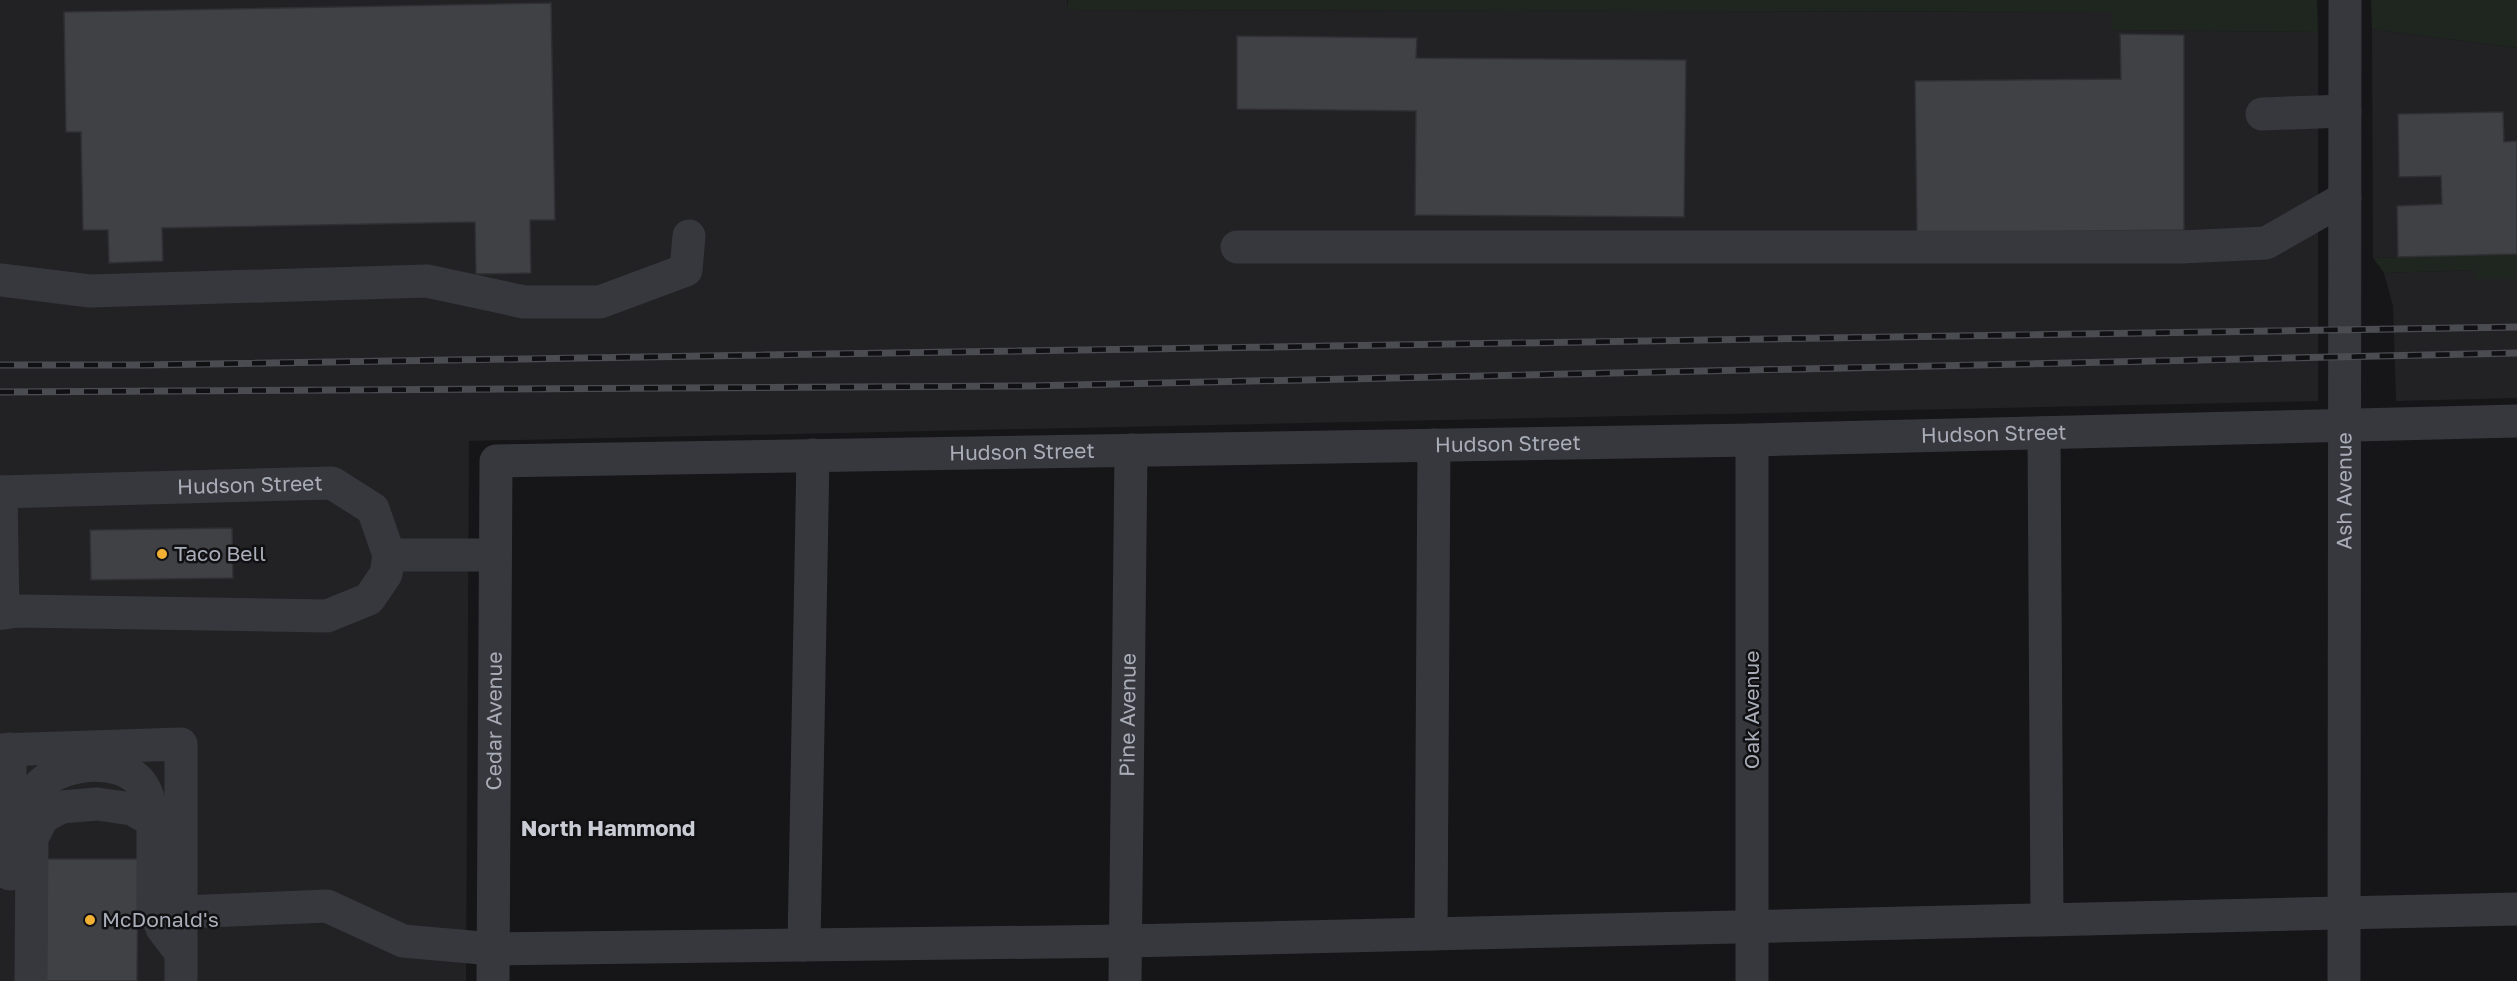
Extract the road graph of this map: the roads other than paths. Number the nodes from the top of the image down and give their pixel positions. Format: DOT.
graph roads {
  1 [pos="2345,0"];
  2 [pos="2345,111"];
  3 [pos="2262,114"];
  4 [pos="2345,198"];
  5 [pos="689,236"];
  6 [pos="1237,246"];
  7 [pos="0,280"];
  8 [pos="2517,421"];
  9 [pos="2345,425"];
  10 [pos="2044,433"];
  11 [pos="1752,440"];
  12 [pos="1434,445"];
  13 [pos="1131,450"];
  14 [pos="813,455"];
  15 [pos="496,461"];
  16 [pos="1,492"];
  17 [pos="388,555"];
  18 [pos="495,555"];
  19 [pos="1,613"];
  20 [pos="5,750"];
  21 [pos="2517,909"];
  22 [pos="181,912"];
  23 [pos="2344,913"];
  24 [pos="2047,919"];
  25 [pos="1752,926"];
  26 [pos="1431,934"];
  27 [pos="1126,941"];
  28 [pos="804,945"];
  29 [pos="493,965"];
  30 [pos="181,967"];
  31 [pos="11,981"];
  32 [pos="32,981"];
  33 [pos="1125,981"];
  34 [pos="1752,981"];
  35 [pos="2344,981"];
  1 -- 2 [label="street, Ash Avenue"];
  2 -- 3 [label="street"];
  2 -- 4 [label="street, Ash Avenue"];
  4 -- 6 [label="street"];
  4 -- 9 [label="street, Ash Avenue"];
  5 -- 7 [label="street"];
  8 -- 9 [label="street, Hudson Street"];
  9 -- 10 [label="street, Hudson Street"];
  9 -- 23 [label="street, Ash Avenue"];
  10 -- 11 [label="street, Hudson Street"];
  10 -- 24 [label="street"];
  11 -- 12 [label="street, Hudson Street"];
  11 -- 25 [label="street, Oak Avenue"];
  12 -- 13 [label="street, Hudson Street"];
  12 -- 26 [label="street"];
  13 -- 14 [label="street, Hudson Street"];
  13 -- 27 [label="street, Pine Avenue"];
  14 -- 15 [label="street, Hudson Street"];
  14 -- 28 [label="street"];
  15 -- 18 [label="street, Cedar Avenue"];
  16 -- 17 [label="street, Hudson Street"];
  16 -- 19 [label="street"];
  17 -- 18 [label="street"];
  17 -- 19 [label="street"];
  18 -- 29 [label="street, Cedar Avenue"];
  20 -- 22 [label="street"];
  20 -- 31 [label="street"];
  21 -- 23 [label="street"];
  22 -- 29 [label="street"];
  22 -- 30 [label="street"];
  23 -- 24 [label="street"];
  23 -- 35 [label="street, Ash Avenue"];
  24 -- 25 [label="street"];
  25 -- 26 [label="street"];
  25 -- 34 [label="street, Oak Avenue"];
  26 -- 27 [label="street"];
  27 -- 28 [label="street"];
  27 -- 33 [label="street, Pine Avenue"];
  28 -- 29 [label="street"];
  30 -- 32 [label="street"];
}
